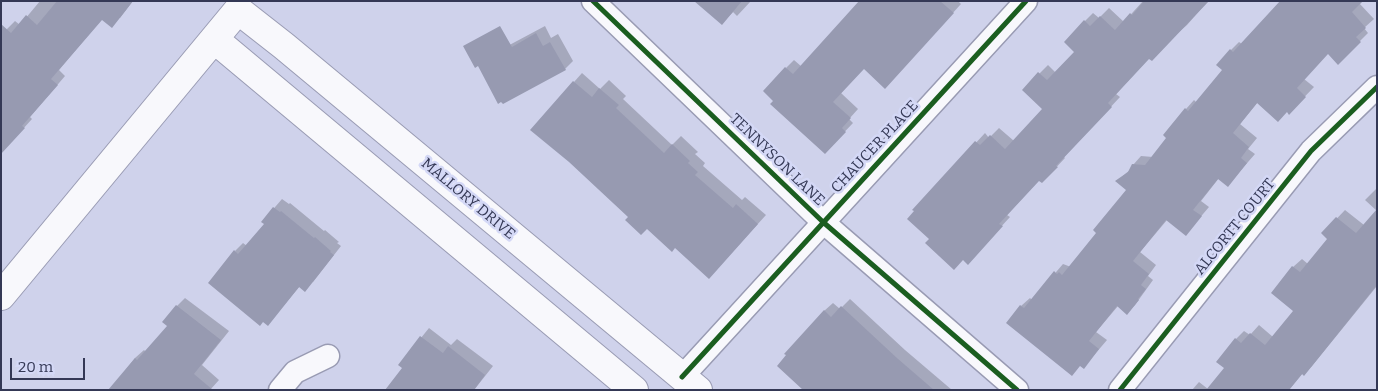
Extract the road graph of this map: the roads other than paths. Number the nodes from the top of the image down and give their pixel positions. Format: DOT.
graph roads {
  1 [pos="593,1"];
  2 [pos="1026,1"];
  3 [pos="242,6"];
  4 [pos="214,39"];
  5 [pos="1377,87"];
  6 [pos="822,222"];
  7 [pos="1,296"];
  8 [pos="328,356"];
  9 [pos="690,383"];
  10 [pos="280,390"];
  11 [pos="634,390"];
  12 [pos="1016,390"];
  13 [pos="1120,390"];
  1 -- 6 [label="street, TENNYSON LANE"];
  2 -- 6 [label="street, CHAUCER PLACE"];
  3 -- 4 [label="main road"];
  3 -- 9 [label="main road, MALLORY DRIVE"];
  4 -- 7 [label="main road"];
  4 -- 11 [label="main road"];
  5 -- 13 [label="street, ALCORTT COURT"];
  6 -- 9 [label="street, CHAUCER PLACE"];
  6 -- 12 [label="street, TENNYSON LANE"];
  8 -- 10 [label="street"];
}
